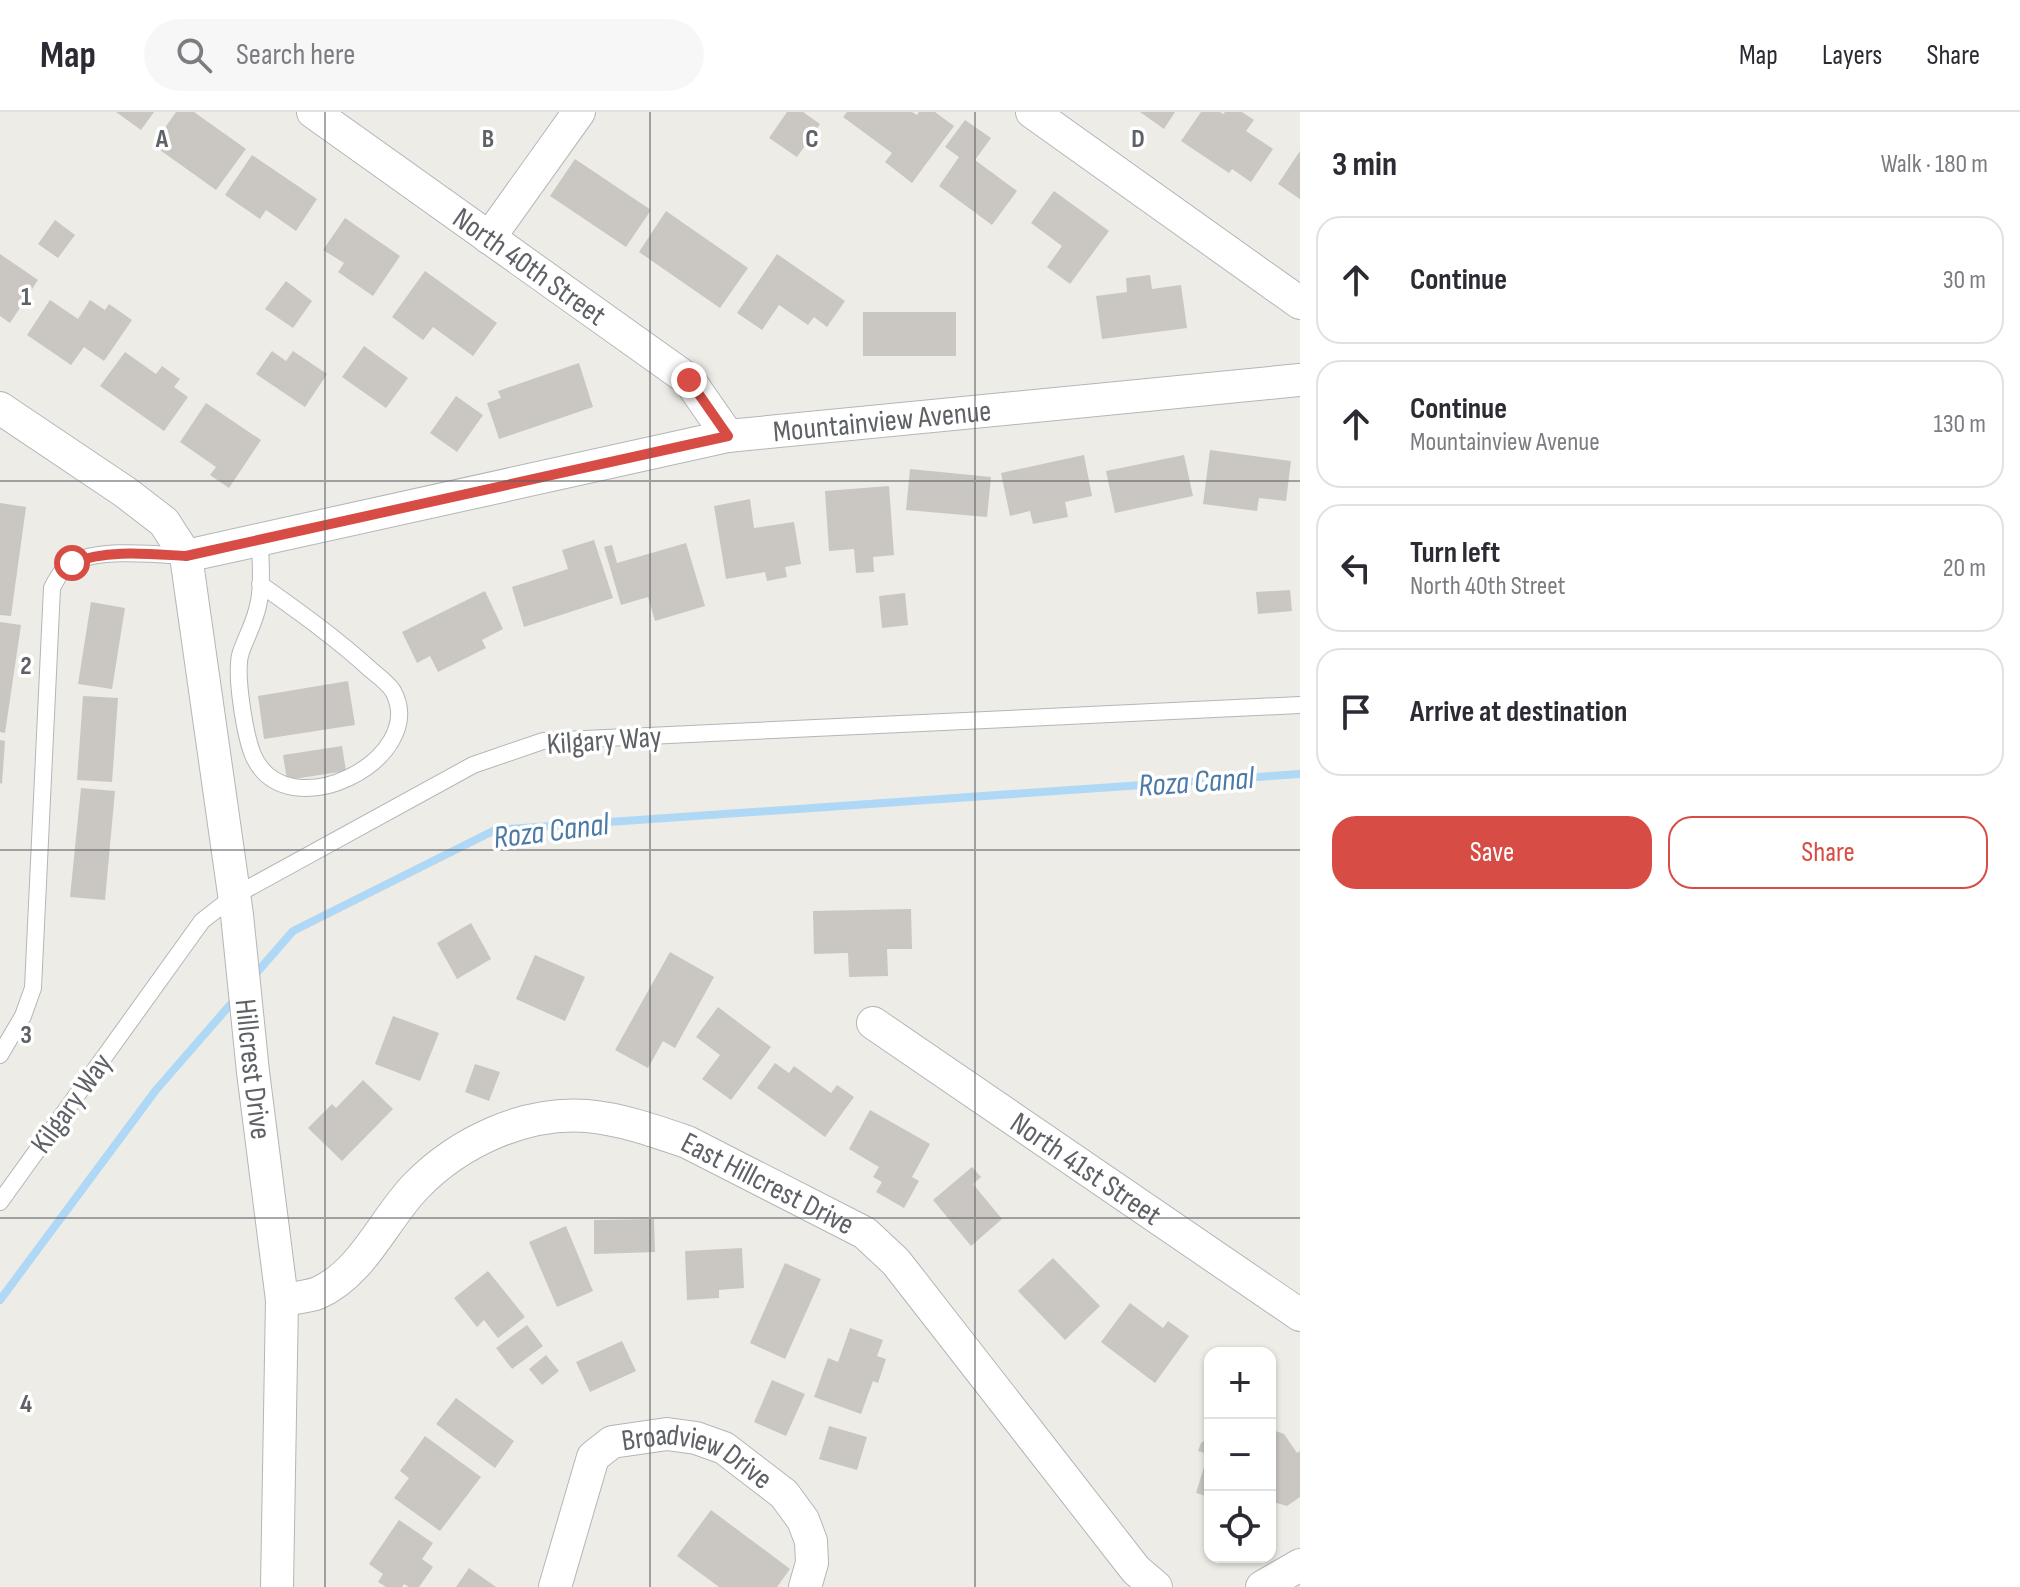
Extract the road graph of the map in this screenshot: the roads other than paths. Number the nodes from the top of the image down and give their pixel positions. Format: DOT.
graph roads {
  1 [pos="313,112"];
  2 [pos="579,112"];
  3 [pos="1032,112"];
  4 [pos="489,238"];
  5 [pos="1300,303"];
  6 [pos="1300,380"];
  7 [pos="0,408"];
  8 [pos="728,436"];
  9 [pos="260,540"];
  10 [pos="186,556"];
  11 [pos="260,584"];
  12 [pos="1300,705"];
  13 [pos="236,906"];
  14 [pos="873,1023"];
  15 [pos="0,1055"];
  16 [pos="0,1202"];
  17 [pos="282,1300"];
  18 [pos="1300,1315"];
  19 [pos="1300,1565"];
  20 [pos="277,1587"];
  21 [pos="555,1587"];
  22 [pos="805,1587"];
  23 [pos="1156,1587"];
  24 [pos="1262,1587"];
  1 -- 4 [label="street, North 40th Street"];
  2 -- 4 [label="street"];
  3 -- 5 [label="street"];
  4 -- 8 [label="street, North 40th Street"];
  6 -- 8 [label="street, Mountainview Avenue"];
  7 -- 10 [label="street"];
  8 -- 9 [label="street, Mountainview Avenue"];
  9 -- 10 [label="street, Mountainview Avenue"];
  9 -- 11 [label="lane"];
  10 -- 13 [label="street, Hillcrest Drive"];
  10 -- 15 [label="lane"];
  11 -- 11 [label="lane"];
  12 -- 13 [label="lane, Kilgary Way"];
  13 -- 16 [label="lane, Kilgary Way"];
  13 -- 17 [label="street, Hillcrest Drive"];
  14 -- 18 [label="street, North 41st Street"];
  17 -- 20 [label="street, Hillcrest Drive"];
  17 -- 23 [label="street, East Hillcrest Drive"];
  19 -- 24 [label="street"];
  21 -- 22 [label="street, Broadview Drive"];
}
